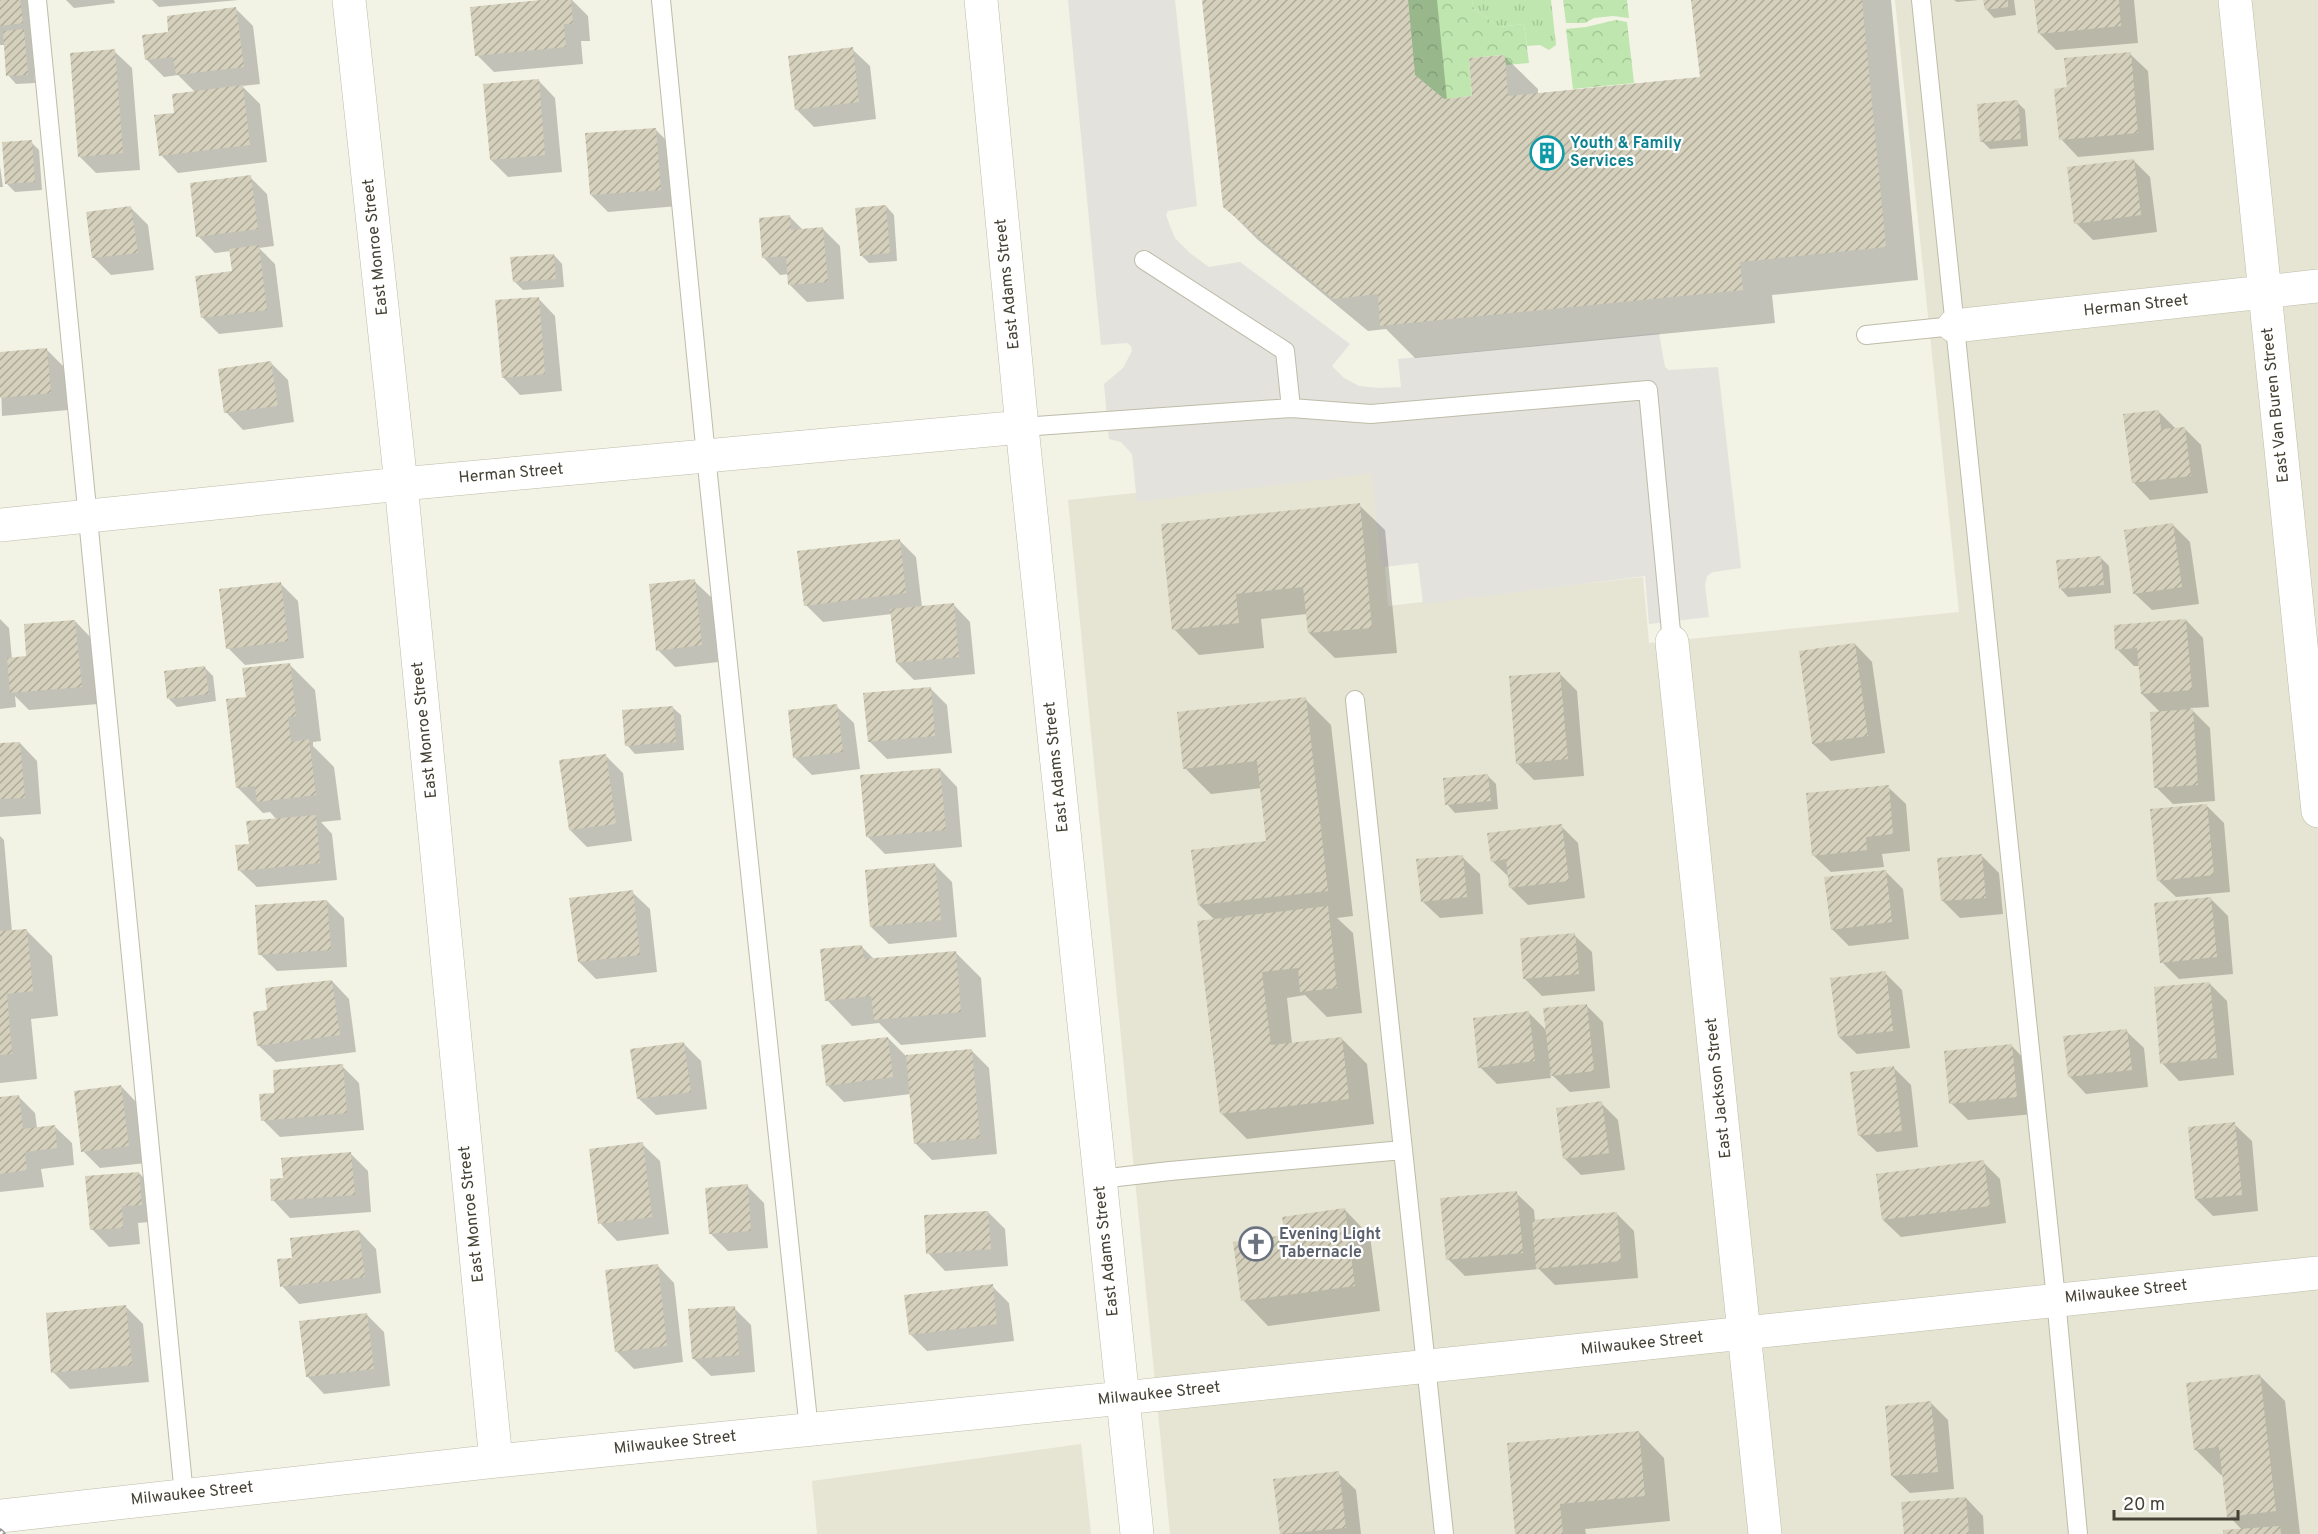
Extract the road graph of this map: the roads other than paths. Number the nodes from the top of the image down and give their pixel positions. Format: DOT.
graph roads {
  1 [pos="37,0"];
  2 [pos="350,0"];
  3 [pos="661,0"];
  4 [pos="981,0"];
  5 [pos="1921,0"];
  6 [pos="2235,0"];
  7 [pos="1144,260"];
  8 [pos="2318,286"];
  9 [pos="2265,291"];
  10 [pos="1954,326"];
  11 [pos="1866,335"];
  12 [pos="1291,408"];
  13 [pos="1022,427"];
  14 [pos="706,456"];
  15 [pos="401,484"];
  16 [pos="88,516"];
  17 [pos="0,525"];
  18 [pos="1672,642"];
  19 [pos="1355,700"];
  20 [pos="2318,811"];
  21 [pos="1403,1150"];
  22 [pos="1100,1179"];
  23 [pos="2318,1273"];
  24 [pos="2056,1299"];
  25 [pos="1745,1334"];
  26 [pos="1425,1367"];
  27 [pos="1123,1398"];
  28 [pos="809,1430"];
  29 [pos="496,1461"];
  30 [pos="184,1495"];
  31 [pos="0,1516"];
  32 [pos="1137,1534"];
  33 [pos="1444,1534"];
  34 [pos="1765,1534"];
  35 [pos="2078,1534"];
  1 -- 16 [label="lane"];
  2 -- 15 [label="street, East Monroe Street"];
  3 -- 14 [label="lane"];
  4 -- 13 [label="street, East Adams Street"];
  5 -- 10 [label="lane"];
  6 -- 9 [label="street, East Van Buren Street"];
  7 -- 12 [label="lane"];
  8 -- 9 [label="street, Herman Street"];
  9 -- 10 [label="street, Herman Street"];
  9 -- 20 [label="street, East Van Buren Street"];
  10 -- 11 [label="lane"];
  10 -- 24 [label="lane"];
  12 -- 13 [label="lane"];
  12 -- 18 [label="lane"];
  13 -- 14 [label="street, Herman Street"];
  13 -- 22 [label="street, East Adams Street"];
  14 -- 15 [label="street, Herman Street"];
  14 -- 28 [label="lane"];
  15 -- 16 [label="street, Herman Street"];
  15 -- 29 [label="street, East Monroe Street"];
  16 -- 17 [label="street, Herman Street"];
  16 -- 30 [label="lane"];
  18 -- 25 [label="street, East Jackson Street"];
  19 -- 21 [label="lane"];
  21 -- 22 [label="lane"];
  21 -- 26 [label="lane"];
  22 -- 27 [label="street, East Adams Street"];
  23 -- 24 [label="street, Milwaukee Street"];
  24 -- 25 [label="street, Milwaukee Street"];
  24 -- 35 [label="lane"];
  25 -- 26 [label="street, Milwaukee Street"];
  25 -- 34 [label="street, East Jackson Street"];
  26 -- 27 [label="street, Milwaukee Street"];
  26 -- 33 [label="lane"];
  27 -- 28 [label="street, Milwaukee Street"];
  27 -- 32 [label="street, East Adams Street"];
  28 -- 29 [label="street, Milwaukee Street"];
  29 -- 30 [label="street, Milwaukee Street"];
  30 -- 31 [label="street, Milwaukee Street"];
}
